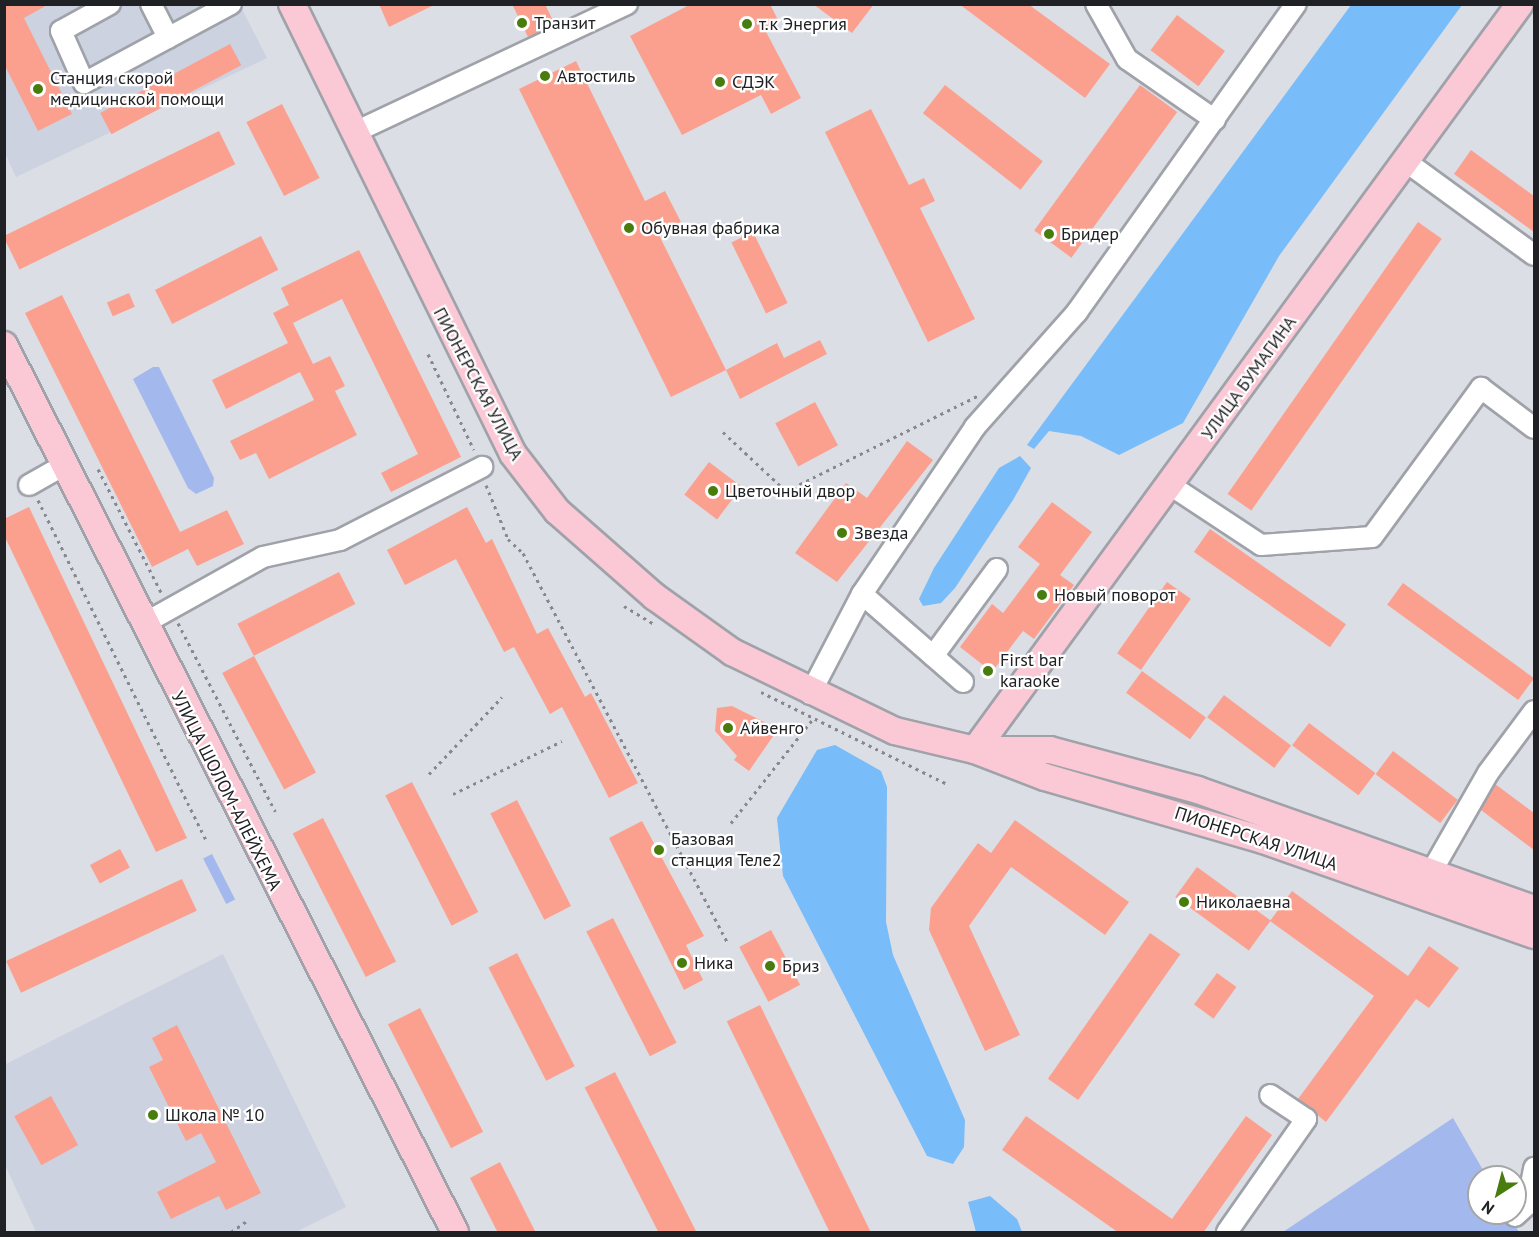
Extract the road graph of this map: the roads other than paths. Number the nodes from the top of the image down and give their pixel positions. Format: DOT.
graph roads {
  1 [pos="110,4"];
  2 [pos="151,4"];
  3 [pos="231,4"];
  4 [pos="292,4"];
  5 [pos="627,4"];
  6 [pos="1296,4"];
  7 [pos="1520,4"];
  8 [pos="1104,9"];
  9 [pos="168,38"];
  10 [pos="1215,120"];
  11 [pos="353,133"];
  12 [pos="1408,163"];
  13 [pos="1534,255"];
  14 [pos="4,345"];
  15 [pos="1534,428"];
  16 [pos="66,464"];
  17 [pos="482,467"];
  18 [pos="1170,485"];
  19 [pos="34,493"];
  20 [pos="997,569"];
  21 [pos="862,594"];
  22 [pos="142,624"];
  23 [pos="933,656"];
  24 [pos="963,682"];
  25 [pos="810,694"];
  26 [pos="1534,711"];
  27 [pos="975,750"];
  28 [pos="1432,869"];
  29 [pos="1534,909"];
  30 [pos="1534,935"];
  31 [pos="1270,1095"];
  32 [pos="1534,1168"];
  33 [pos="1527,1205"];
  34 [pos="455,1233"];
  35 [pos="1227,1233"];
  1 -- 9 [label="street"];
  2 -- 9 [label="street"];
  3 -- 9 [label="street"];
  4 -- 11 [label="main road, ПИОНЕРСКАЯ УЛИЦА"];
  5 -- 11 [label="street"];
  6 -- 10 [label="street"];
  7 -- 12 [label="main road, УЛИЦА БУМАГИНА"];
  8 -- 10 [label="street"];
  10 -- 21 [label="street"];
  11 -- 25 [label="main road, ПИОНЕРСКАЯ УЛИЦА"];
  12 -- 13 [label="street"];
  12 -- 18 [label="main road, УЛИЦА БУМАГИНА"];
  14 -- 16 [label="main road, УЛИЦА ШОЛОМ-АЛЕЙХЕМА"];
  15 -- 18 [label="street"];
  16 -- 19 [label="street"];
  16 -- 22 [label="main road, УЛИЦА ШОЛОМ-АЛЕЙХЕМА"];
  17 -- 22 [label="street"];
  18 -- 27 [label="main road, УЛИЦА БУМАГИНА"];
  20 -- 23 [label="street"];
  21 -- 23 [label="street"];
  21 -- 25 [label="street"];
  22 -- 34 [label="main road, УЛИЦА ШОЛОМ-АЛЕЙХЕМА"];
  23 -- 24 [label="street"];
  25 -- 27 [label="main road, ПИОНЕРСКАЯ УЛИЦА"];
  26 -- 28 [label="street"];
  27 -- 28 [label="main road, ПИОНЕРСКАЯ УЛИЦА"];
  27 -- 30 [label="main road, ПИОНЕРСКАЯ УЛИЦА"];
  28 -- 29 [label="main road, ПИОНЕРСКАЯ УЛИЦА"];
  31 -- 35 [label="street"];
  32 -- 33 [label="street"];
}
